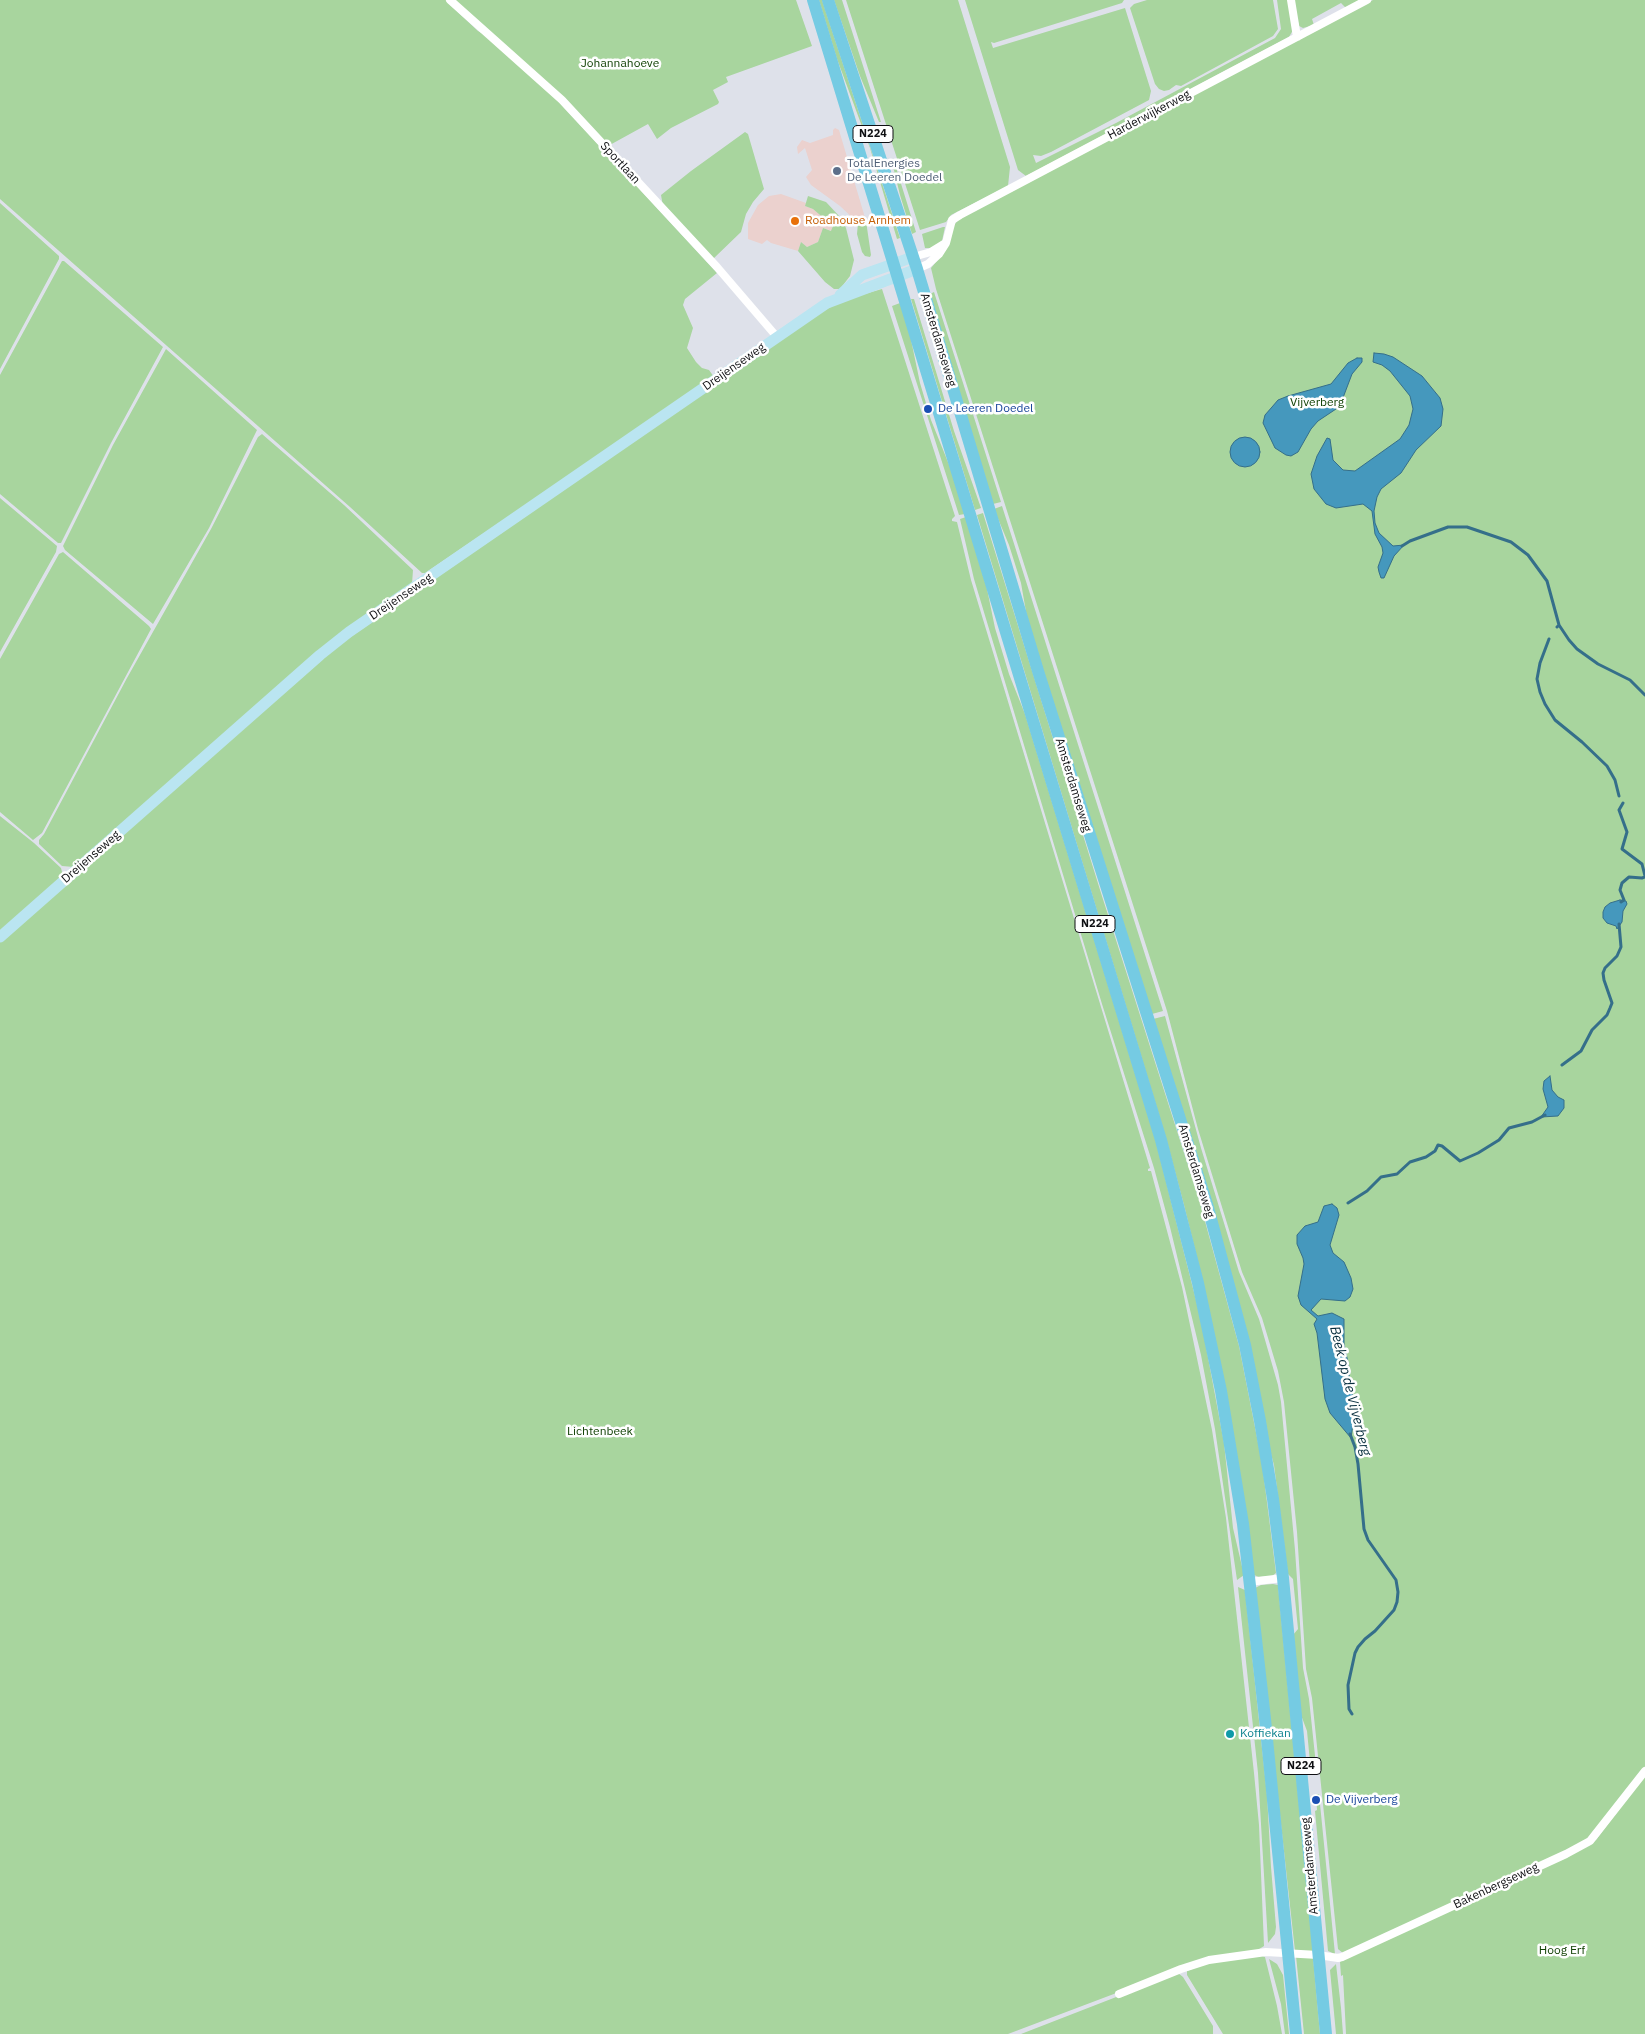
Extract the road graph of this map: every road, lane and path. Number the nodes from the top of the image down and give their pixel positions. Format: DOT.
graph roads {
  1 [pos="450,0"];
  2 [pos="812,0"];
  3 [pos="828,0"];
  4 [pos="1291,0"];
  5 [pos="1367,0"];
  6 [pos="1297,37"];
  7 [pos="946,243"];
  8 [pos="915,263"];
  9 [pos="894,264"];
  10 [pos="898,277"];
  11 [pos="835,300"];
  12 [pos="777,337"];
  13 [pos="0,937"];
  14 [pos="1283,1578"];
  15 [pos="1250,1582"];
  16 [pos="1645,1771"];
  17 [pos="1288,1953"];
  18 [pos="1318,1954"];
  19 [pos="1119,1994"];
  20 [pos="1296,2034"];
  21 [pos="1326,2034"];
  1 -- 12 [label="street, Sportlaan"];
  2 -- 9 [label="main road, Amsterdamseweg / N224"];
  3 -- 8 [label="main road, Amsterdamseweg / N224"];
  4 -- 6 [label="street"];
  5 -- 6 [label="street, Harderwijkerweg"];
  6 -- 7 [label="street, Harderwijkerweg"];
  7 -- 8 [label="street"];
  7 -- 8 [label="street, Harderwijkerweg"];
  8 -- 9 [label="main road, Dreijenseweg"];
  8 -- 10 [label="main road, Dreijenseweg"];
  8 -- 14 [label="main road, Amsterdamseweg / N224"];
  9 -- 10 [label="main road, Amsterdamseweg / N224"];
  9 -- 11 [label="main road, Dreijenseweg"];
  10 -- 11 [label="main road, Dreijenseweg"];
  10 -- 15 [label="main road, Amsterdamseweg / N224"];
  11 -- 12 [label="main road, Dreijenseweg"];
  12 -- 13 [label="main road, Dreijenseweg"];
  14 -- 15 [label="street"];
  14 -- 18 [label="main road, Amsterdamseweg / N224"];
  15 -- 17 [label="main road, Amsterdamseweg / N224"];
  16 -- 18 [label="street, Bakenbergseweg"];
  17 -- 18 [label="street, Bakenbergseweg"];
  17 -- 19 [label="street, Bakenbergseweg"];
  17 -- 20 [label="main road, Amsterdamseweg / N224"];
  18 -- 21 [label="main road, Amsterdamseweg / N224"];
}
